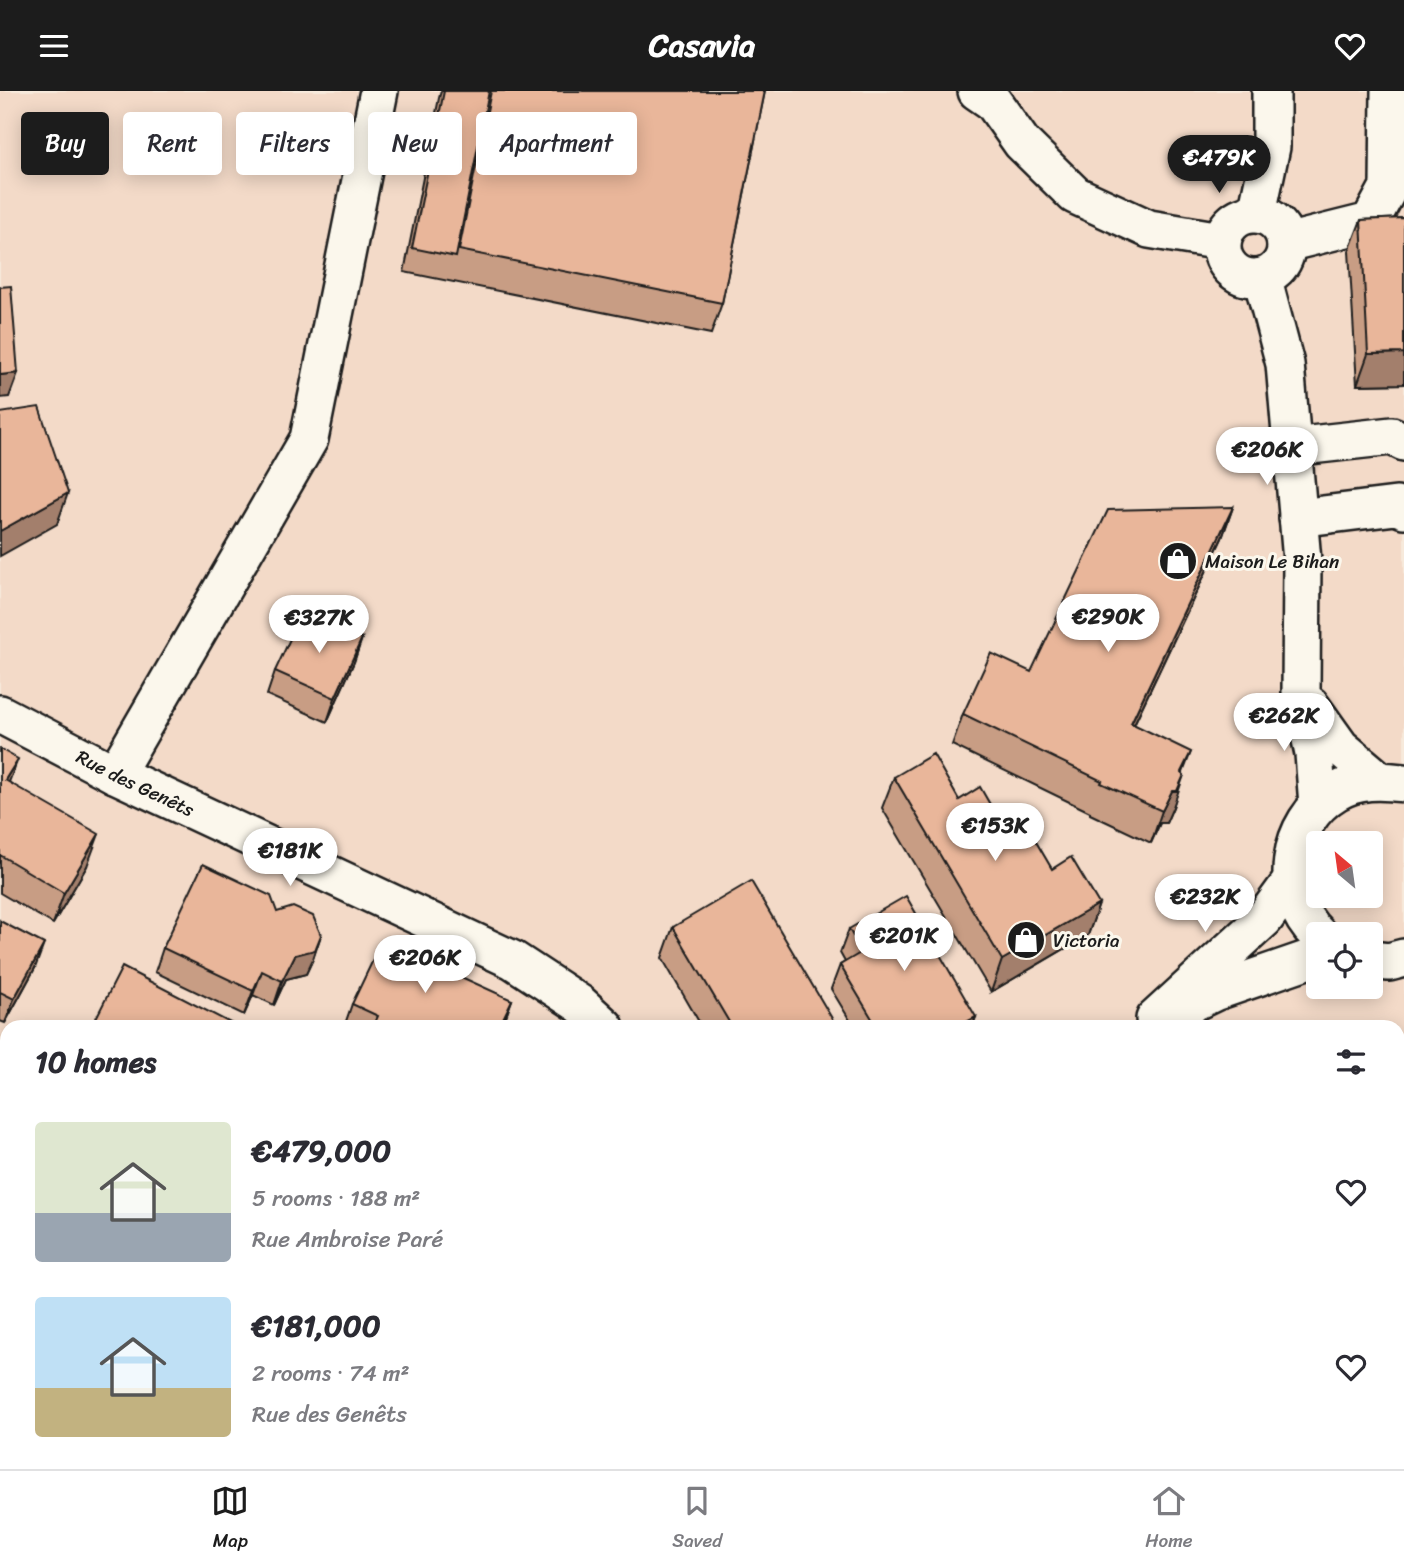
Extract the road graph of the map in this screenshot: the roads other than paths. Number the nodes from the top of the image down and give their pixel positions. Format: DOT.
graph roads {
  1 [pos="379,91"];
  2 [pos="977,91"];
  3 [pos="1271,91"];
  4 [pos="1390,91"];
  5 [pos="1257,213"];
  6 [pos="1221,241"];
  7 [pos="1286,243"];
  8 [pos="1262,277"];
  9 [pos="1404,442"];
  10 [pos="1292,447"];
  11 [pos="1404,509"];
  12 [pos="1298,518"];
  13 [pos="1301,692"];
  14 [pos="0,714"];
  15 [pos="115,774"];
  16 [pos="1392,781"];
  17 [pos="1318,806"];
  18 [pos="1292,882"];
  19 [pos="1308,922"];
  20 [pos="1404,958"];
  21 [pos="1306,960"];
  22 [pos="1383,961"];
  23 [pos="597,1020"];
  24 [pos="1152,1020"];
  25 [pos="1155,1020"];
  1 -- 15 [label="street"];
  2 -- 6 [label="street"];
  3 -- 5 [label="street"];
  4 -- 7 [label="street"];
  5 -- 6 [label="street"];
  5 -- 7 [label="street"];
  6 -- 8 [label="street"];
  7 -- 8 [label="street"];
  8 -- 10 [label="street"];
  9 -- 10 [label="street"];
  10 -- 12 [label="street"];
  11 -- 12 [label="street"];
  12 -- 13 [label="street"];
  13 -- 16 [label="street"];
  13 -- 17 [label="street"];
  14 -- 15 [label="street, Rue des Genêts"];
  15 -- 23 [label="street, Rue des Genêts"];
  16 -- 17 [label="street"];
  17 -- 18 [label="street"];
  18 -- 19 [label="street"];
  18 -- 24 [label="street"];
  20 -- 22 [label="street"];
  21 -- 25 [label="street"];
}
